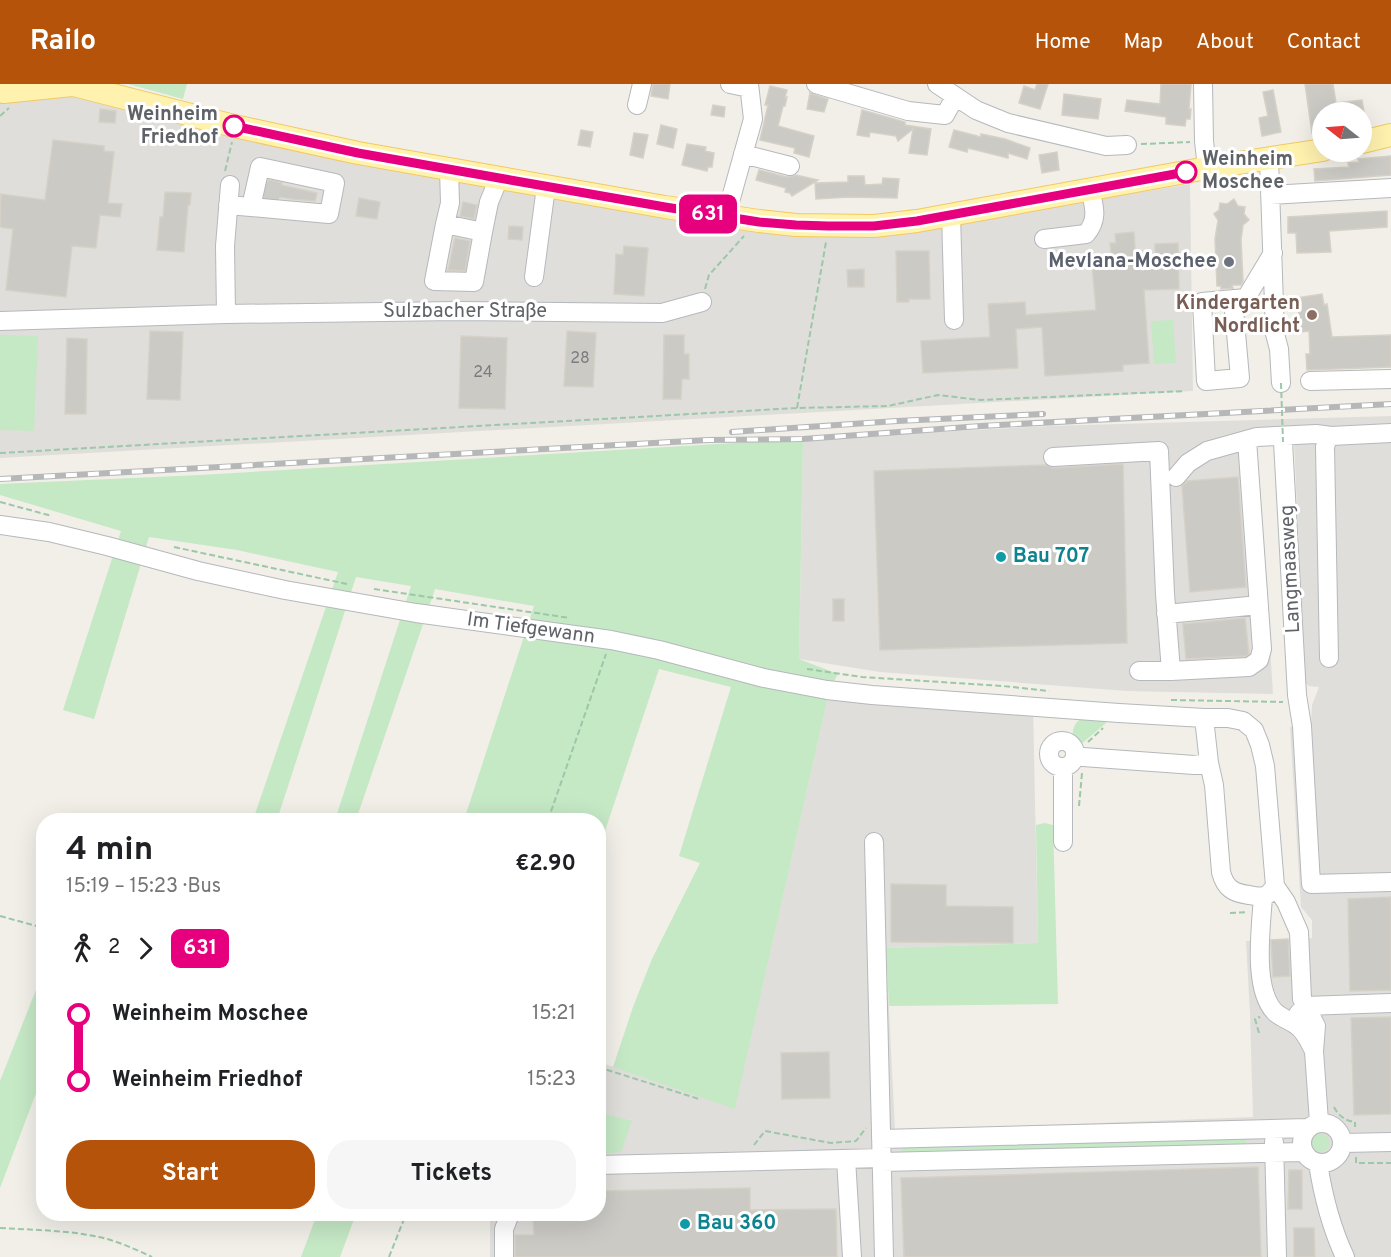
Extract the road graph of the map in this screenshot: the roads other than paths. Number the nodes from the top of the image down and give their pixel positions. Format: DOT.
graph roads {
  1 [pos="71,84"];
  2 [pos="642,84"];
  3 [pos="730,84"];
  4 [pos="816,84"];
  5 [pos="937,84"];
  6 [pos="1203,84"];
  7 [pos="749,86"];
  8 [pos="2,94"];
  9 [pos="955,97"];
  10 [pos="637,105"];
  11 [pos="1391,135"];
  12 [pos="1372,140"];
  13 [pos="1126,145"];
  14 [pos="1312,152"];
  15 [pos="743,154"];
  16 [pos="1269,159"];
  17 [pos="790,166"];
  18 [pos="1207,168"];
  19 [pos="449,169"];
  20 [pos="499,178"];
  21 [pos="230,185"];
  22 [pos="546,187"];
  23 [pos="1391,188"];
  24 [pos="1090,189"];
  25 [pos="1270,195"];
  26 [pos="228,205"];
  27 [pos="262,205"];
  28 [pos="951,214"];
  29 [pos="726,216"];
  30 [pos="445,224"];
  31 [pos="483,232"];
  32 [pos="1044,239"];
  33 [pos="1273,253"];
  34 [pos="534,278"];
  35 [pos="1233,299"];
  36 [pos="702,302"];
  37 [pos="226,314"];
  38 [pos="954,320"];
  39 [pos="0,321"];
  40 [pos="1391,379"];
  41 [pos="1310,381"];
  42 [pos="1281,383"];
  43 [pos="1391,433"];
  44 [pos="1331,436"];
  45 [pos="1247,440"];
  46 [pos="1283,442"];
  47 [pos="1053,457"];
  48 [pos="1176,477"];
  49 [pos="0,525"];
  50 [pos="1259,605"];
  51 [pos="1166,614"];
  52 [pos="1329,658"];
  53 [pos="1138,671"];
  54 [pos="1171,671"];
  55 [pos="1066,709"];
  56 [pos="1204,718"];
  57 [pos="1074,760"];
  58 [pos="1209,763"];
  59 [pos="1063,842"];
  60 [pos="874,843"];
  61 [pos="1391,882"];
  62 [pos="1269,891"];
  63 [pos="1391,1003"];
  64 [pos="1305,1006"];
  65 [pos="1290,1022"];
  66 [pos="1314,1051"];
  67 [pos="1313,1125"];
  68 [pos="1274,1129"];
  69 [pos="881,1139"];
  70 [pos="1391,1142"];
  71 [pos="1343,1143"];
  72 [pos="1303,1152"];
  73 [pos="1274,1153"];
  74 [pos="846,1159"];
  75 [pos="882,1160"];
  76 [pos="1318,1163"];
  77 [pos="606,1165"];
  78 [pos="507,1221"];
  79 [pos="883,1222"];
  80 [pos="850,1225"];
  81 [pos="504,1257"];
  82 [pos="852,1257"];
  83 [pos="884,1257"];
  84 [pos="1277,1257"];
  85 [pos="1345,1257"];
  1 -- 8 [label="main road"];
  1 -- 19 [label="main road"];
  2 -- 10 [label="street"];
  3 -- 7 [label="street"];
  4 -- 9 [label="street"];
  5 -- 9 [label="street"];
  6 -- 18 [label="street"];
  7 -- 15 [label="street"];
  9 -- 13 [label="street"];
  11 -- 12 [label="main road"];
  14 -- 16 [label="main road"];
  15 -- 17 [label="street"];
  15 -- 29 [label="street"];
  16 -- 18 [label="main road"];
  16 -- 25 [label="street"];
  18 -- 24 [label="main road"];
  19 -- 20 [label="main road"];
  19 -- 30 [label="street"];
  20 -- 22 [label="main road"];
  20 -- 31 [label="street"];
  21 -- 26 [label="street"];
  22 -- 29 [label="main road"];
  22 -- 34 [label="street"];
  23 -- 25 [label="street"];
  24 -- 28 [label="main road"];
  24 -- 32 [label="street"];
  25 -- 33 [label="street"];
  26 -- 27 [label="street"];
  26 -- 37 [label="street"];
  27 -- 27 [label="street"];
  28 -- 29 [label="main road"];
  28 -- 38 [label="street"];
  30 -- 31 [label="street"];
  30 -- 31 [label="street"];
  33 -- 35 [label="street"];
  33 -- 42 [label="street"];
  36 -- 37 [label="street, Sulzbacher Straße"];
  37 -- 39 [label="street, Sulzbacher Straße"];
  40 -- 41 [label="street"];
  43 -- 44 [label="street"];
  44 -- 45 [label="street"];
  44 -- 52 [label="street"];
  45 -- 48 [label="street"];
  45 -- 50 [label="street"];
  46 -- 61 [label="street, Langmaasweg"];
  47 -- 51 [label="street"];
  49 -- 55 [label="street, Im Tiefgewann"];
  50 -- 51 [label="street"];
  50 -- 54 [label="street"];
  51 -- 54 [label="street"];
  53 -- 54 [label="street"];
  55 -- 56 [label="street, Im Tiefgewann"];
  55 -- 57 [label="street"];
  56 -- 58 [label="street"];
  56 -- 62 [label="street, Im Tiefgewann"];
  57 -- 58 [label="street"];
  57 -- 59 [label="street"];
  58 -- 62 [label="street"];
  60 -- 69 [label="street"];
  62 -- 64 [label="street"];
  62 -- 65 [label="street, Im Tiefgewann"];
  63 -- 64 [label="street"];
  64 -- 65 [label="street"];
  64 -- 66 [label="street"];
  65 -- 66 [label="street, Im Tiefgewann"];
  66 -- 67 [label="street"];
  67 -- 68 [label="street"];
  67 -- 71 [label="street"];
  67 -- 72 [label="street"];
  68 -- 69 [label="street"];
  68 -- 73 [label="street"];
  69 -- 75 [label="street"];
  70 -- 71 [label="street"];
  71 -- 76 [label="street"];
  72 -- 73 [label="street"];
  72 -- 76 [label="street"];
  73 -- 75 [label="street"];
  73 -- 84 [label="street"];
  74 -- 75 [label="street"];
  74 -- 77 [label="street"];
  74 -- 80 [label="street"];
  75 -- 79 [label="street"];
  76 -- 85 [label="street"];
  78 -- 81 [label="street"];
  79 -- 80 [label="street"];
  79 -- 83 [label="street"];
  80 -- 82 [label="street"];
}
